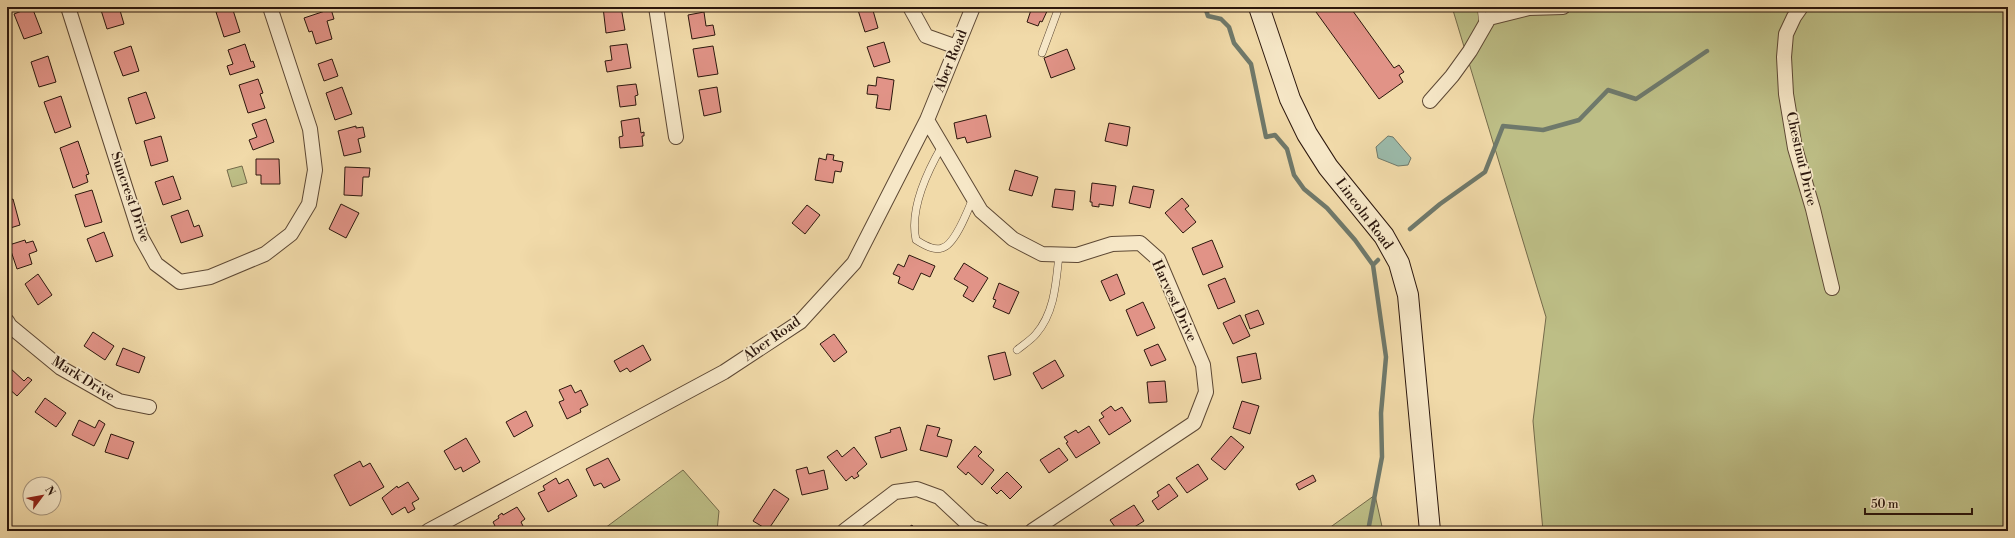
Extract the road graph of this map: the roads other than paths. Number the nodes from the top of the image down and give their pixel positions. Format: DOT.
graph roads {
  1 [pos="68,7"];
  2 [pos="270,7"];
  3 [pos="656,7"];
  4 [pos="910,7"];
  5 [pos="973,7"];
  6 [pos="1059,7"];
  7 [pos="1259,7"];
  8 [pos="1481,7"];
  9 [pos="1563,7"];
  10 [pos="1801,7"];
  11 [pos="1483,26"];
  12 [pos="957,48"];
  13 [pos="1042,53"];
  14 [pos="1430,101"];
  15 [pos="927,120"];
  16 [pos="676,137"];
  17 [pos="942,146"];
  18 [pos="973,198"];
  19 [pos="1059,255"];
  20 [pos="1832,288"];
  21 [pos="7,321"];
  22 [pos="1017,350"];
  23 [pos="149,407"];
  24 [pos="428,531"];
  25 [pos="844,531"];
  26 [pos="982,531"];
  27 [pos="1032,531"];
  28 [pos="1430,531"];
  1 -- 2 [label="street, Suncrest Drive"];
  3 -- 16 [label="street"];
  4 -- 12 [label="street"];
  5 -- 12 [label="street, Aber Road"];
  6 -- 13 [label="lane"];
  7 -- 28 [label="street, Lincoln Road"];
  8 -- 11 [label="lane"];
  9 -- 11 [label="street"];
  10 -- 20 [label="street, Chestnut Drive"];
  11 -- 14 [label="street"];
  12 -- 15 [label="street, Aber Road"];
  15 -- 17 [label="street, Harvest Drive"];
  15 -- 24 [label="street, Aber Road"];
  17 -- 18 [label="street, Harvest Drive"];
  17 -- 18 [label="lane"];
  18 -- 19 [label="street, Harvest Drive"];
  19 -- 22 [label="lane"];
  19 -- 27 [label="street, Harvest Drive"];
  21 -- 23 [label="street, Mark Drive"];
  25 -- 26 [label="street"];
}
